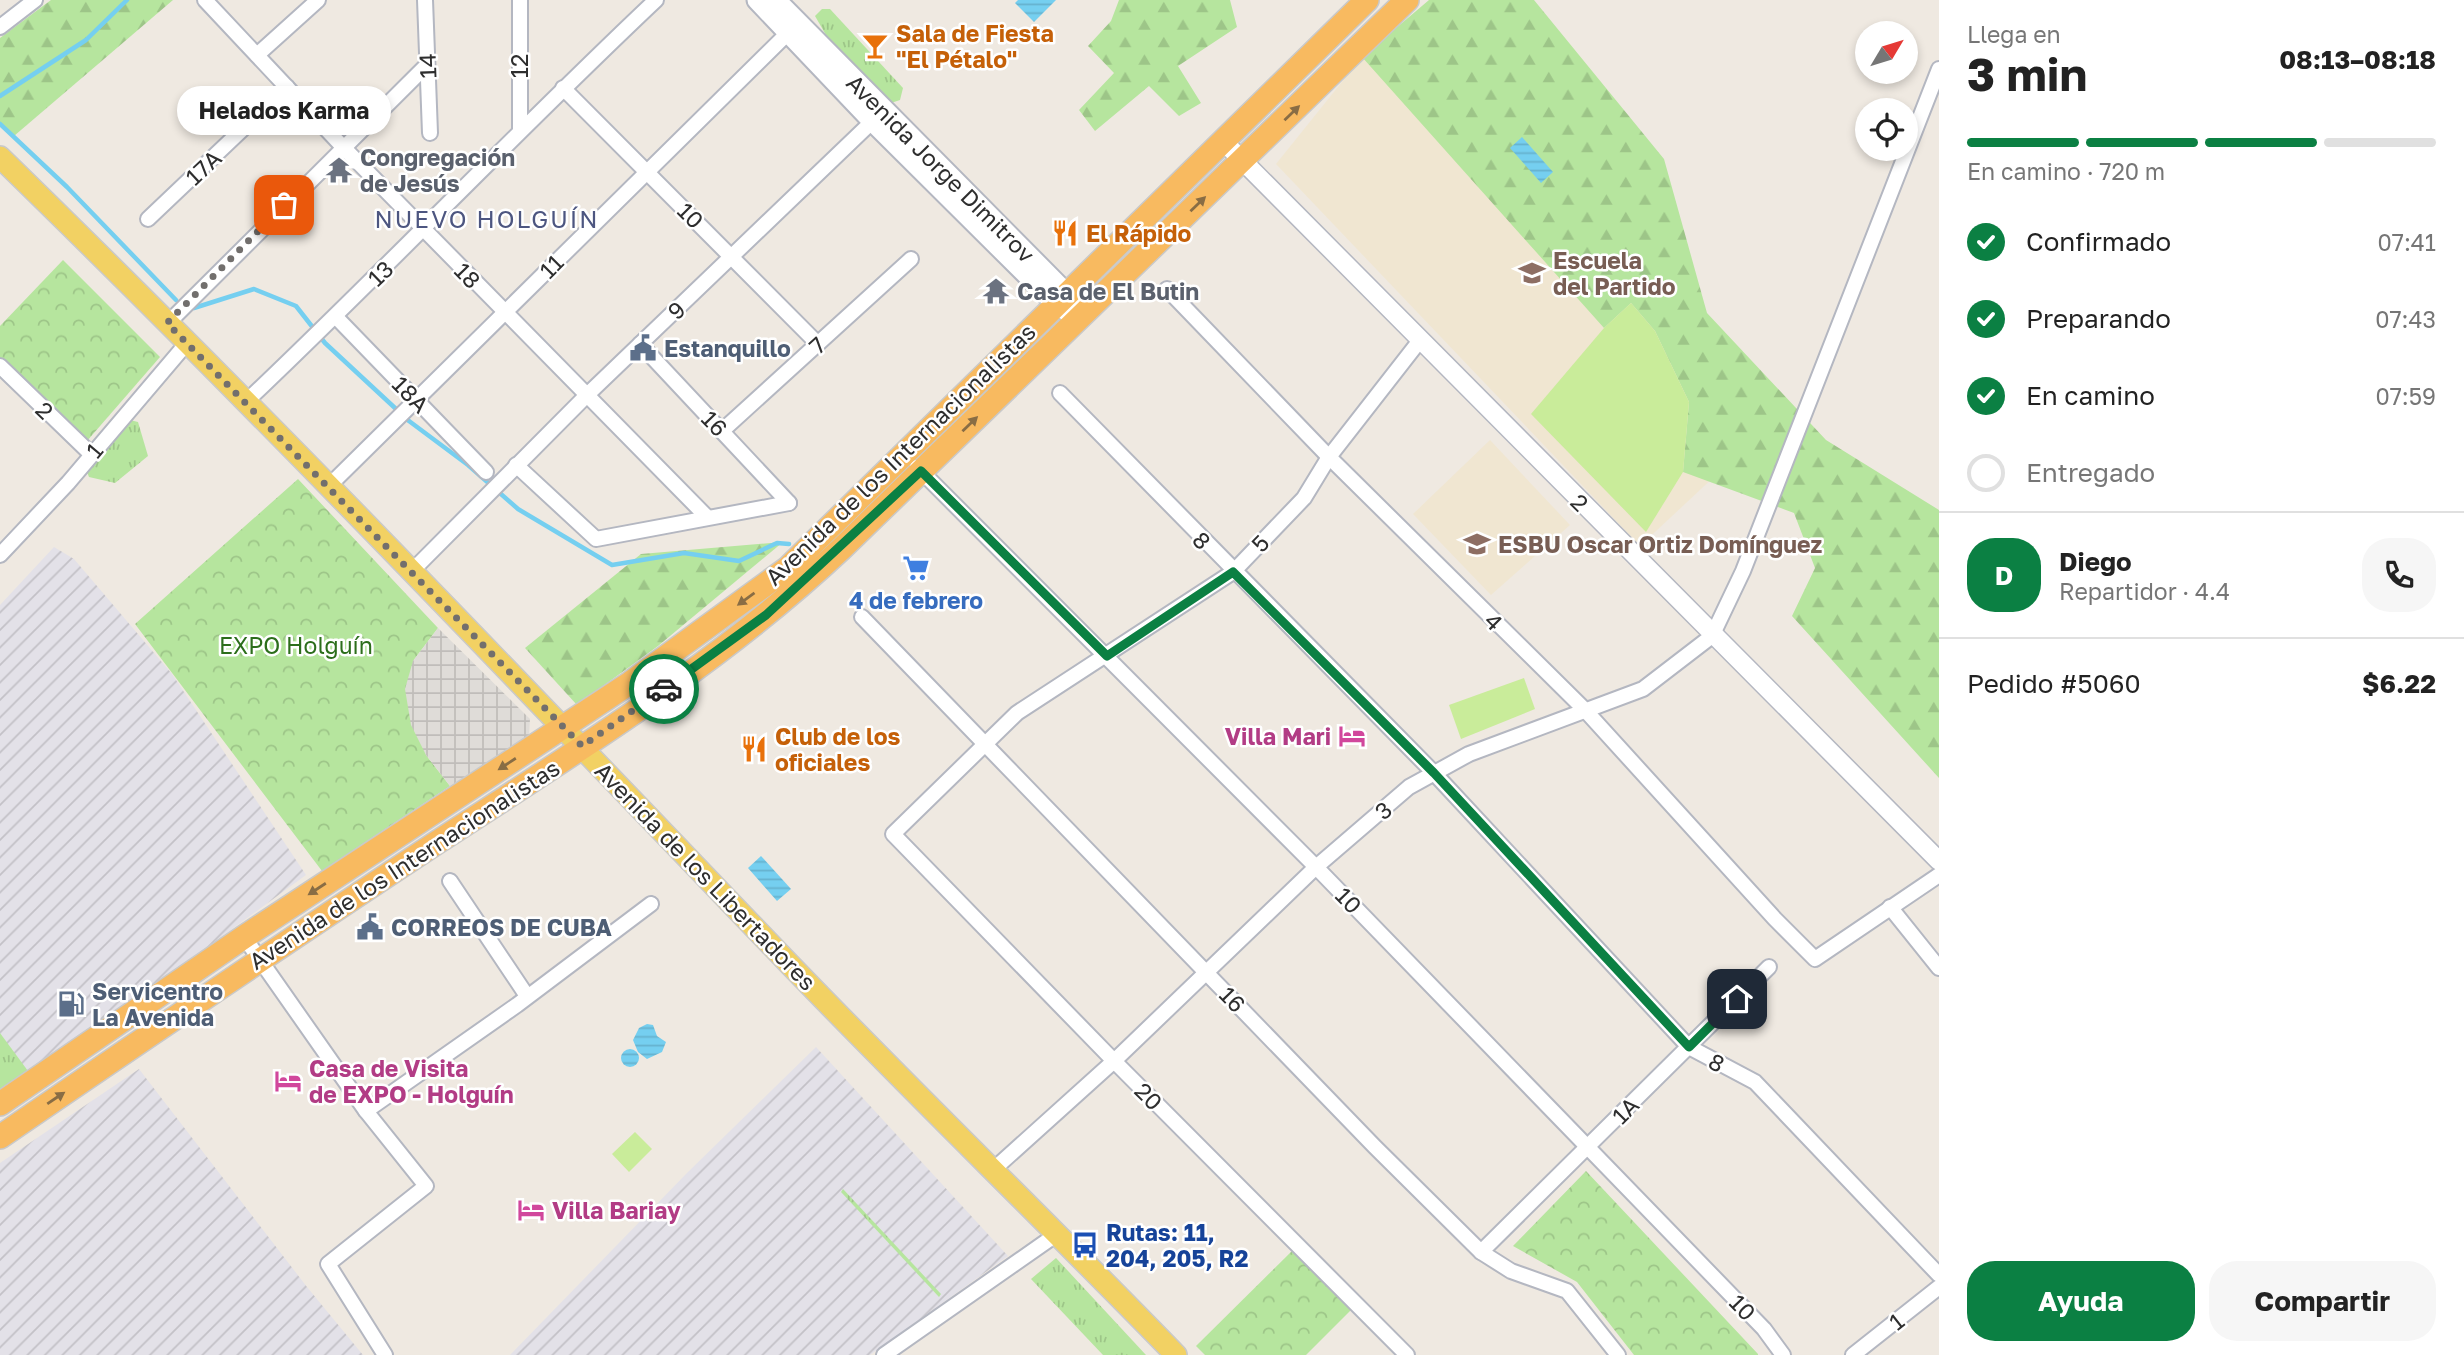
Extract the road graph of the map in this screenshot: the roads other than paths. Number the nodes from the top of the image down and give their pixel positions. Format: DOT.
graph roads {
  1 [pos="205,0"];
  2 [pos="318,0"];
  3 [pos="425,0"];
  4 [pos="520,0"];
  5 [pos="656,0"];
  6 [pos="757,0"];
  7 [pos="776,0"];
  8 [pos="1367,0"];
  9 [pos="1407,0"];
  10 [pos="29,2"];
  11 [pos="0,27"];
  12 [pos="792,29"];
  13 [pos="257,55"];
  14 [pos="427,65"];
  15 [pos="1939,69"];
  16 [pos="287,87"];
  17 [pos="563,88"];
  18 [pos="878,116"];
  19 [pos="520,131"];
  20 [pos="430,133"];
  21 [pos="1223,141"];
  22 [pos="343,147"];
  23 [pos="0,157"];
  24 [pos="1243,161"];
  25 [pos="648,171"];
  26 [pos="148,219"];
  27 [pos="424,230"];
  28 [pos="732,257"];
  29 [pos="911,259"];
  30 [pos="1167,289"];
  31 [pos="1061,299"];
  32 [pos="505,312"];
  33 [pos="335,317"];
  34 [pos="1077,318"];
  35 [pos="167,323"];
  36 [pos="1421,339"];
  37 [pos="187,343"];
  38 [pos="640,344"];
  39 [pos="818,344"];
  40 [pos="0,366"];
  41 [pos="1060,393"];
  42 [pos="587,395"];
  43 [pos="251,397"];
  44 [pos="417,400"];
  45 [pos="723,430"];
  46 [pos="90,454"];
  47 [pos="904,454"];
  48 [pos="1329,457"];
  49 [pos="516,465"];
  50 [pos="921,471"];
  51 [pos="486,472"];
  52 [pos="336,479"];
  53 [pos="706,516"];
  54 [pos="0,555"];
  55 [pos="411,572"];
  56 [pos="1233,572"];
  57 [pos="862,617"];
  58 [pos="1712,636"];
  59 [pos="1107,656"];
  60 [pos="1584,710"];
  61 [pos="564,727"];
  62 [pos="985,744"];
  63 [pos="582,746"];
  64 [pos="1434,773"];
  65 [pos="894,834"];
  66 [pos="1939,861"];
  67 [pos="1316,867"];
  68 [pos="1939,875"];
  69 [pos="450,881"];
  70 [pos="651,904"];
  71 [pos="1890,907"];
  72 [pos="244,937"];
  73 [pos="259,960"];
  74 [pos="1769,967"];
  75 [pos="1939,968"];
  76 [pos="1206,971"];
  77 [pos="527,996"];
  78 [pos="1689,1047"];
  79 [pos="1114,1061"];
  80 [pos="0,1104"];
  81 [pos="366,1111"];
  82 [pos="0,1137"];
  83 [pos="1589,1146"];
  84 [pos="993,1170"];
  85 [pos="1057,1234"];
  86 [pos="1481,1252"];
  87 [pos="1939,1275"];
  88 [pos="1939,1287"];
  89 [pos="385,1355"];
  90 [pos="884,1355"];
  91 [pos="1176,1355"];
  92 [pos="1407,1355"];
  93 [pos="1618,1355"];
  94 [pos="1783,1355"];
  95 [pos="1853,1355"];
  1 -- 13 [label="street, 18"];
  2 -- 13 [label="street"];
  3 -- 14 [label="street, 14"];
  4 -- 19 [label="street, 12"];
  5 -- 17 [label="street, 13"];
  6 -- 12 [label="main road, Avenida Jorge Dimitrov"];
  7 -- 12 [label="main road, Avenida Jorge Dimitrov"];
  8 -- 21 [label="highway, Avenida de los Internacionalistas"];
  24 -- 9 [label="highway, Avenida de los Internacionalistas, one-way"];
  10 -- 11 [label="street"];
  12 -- 18 [label="main road, Avenida Jorge Dimitrov"];
  12 -- 25 [label="street, 11"];
  13 -- 16 [label="street, 18"];
  14 -- 20 [label="street, 14"];
  14 -- 22 [label="street"];
  15 -- 58 [label="street, 3"];
  16 -- 22 [label="street, 18"];
  16 -- 26 [label="street, 17A"];
  17 -- 19 [label="street, 13"];
  17 -- 25 [label="street, 10"];
  18 -- 28 [label="street, 9"];
  18 -- 31 [label="main road, Avenida Jorge Dimitrov"];
  19 -- 27 [label="street, 13"];
  21 -- 24 [label="street, 2"];
  21 -- 31 [label="highway, Avenida de los Internacionalistas"];
  22 -- 27 [label="street, 18"];
  22 -- 35 [label="street"];
  23 -- 35 [label="main road, Avenida de los Libertadores"];
  34 -- 24 [label="highway, Avenida de los Internacionalistas, one-way"];
  24 -- 36 [label="street, 2"];
  25 -- 28 [label="street, 10"];
  25 -- 32 [label="street, 11"];
  27 -- 32 [label="street, 18"];
  27 -- 33 [label="street, 13"];
  28 -- 38 [label="street, 9"];
  28 -- 39 [label="street, 10"];
  29 -- 39 [label="street, 7"];
  30 -- 48 [label="street, 4"];
  31 -- 34 [label="main road, Avenida Jorge Dimitrov"];
  31 -- 47 [label="highway, Avenida de los Internacionalistas"];
  32 -- 42 [label="street, 18"];
  32 -- 44 [label="street, 11"];
  33 -- 43 [label="street, 13"];
  33 -- 44 [label="street, 18A"];
  50 -- 34 [label="highway, Avenida de los Internacionalistas, one-way"];
  35 -- 37 [label="main road, Avenida de los Libertadores"];
  36 -- 48 [label="street, 5"];
  36 -- 58 [label="street, 2"];
  37 -- 46 [label="street, 1"];
  37 -- 55 [label="main road, Avenida de los Libertadores"];
  38 -- 42 [label="street, 9"];
  38 -- 45 [label="street, 16"];
  39 -- 45 [label="street, 7"];
  40 -- 46 [label="street, 2"];
  41 -- 56 [label="street, 8"];
  42 -- 49 [label="street, 9"];
  42 -- 53 [label="street, 18"];
  44 -- 51 [label="street, 18A"];
  44 -- 52 [label="street, 11"];
  45 -- 53 [label="street, 16"];
  46 -- 54 [label="street, 1"];
  47 -- 50 [label="street, 10"];
  47 -- 61 [label="highway, Avenida de los Internacionalistas, one-way"];
  48 -- 56 [label="street, 5"];
  48 -- 60 [label="street, 4"];
  49 -- 53 [label="street"];
  49 -- 55 [label="street, 9"];
  50 -- 59 [label="street, 10"];
  50 -- 63 [label="highway, Avenida de los Internacionalistas"];
  55 -- 61 [label="main road, Avenida de los Libertadores"];
  56 -- 59 [label="street, 5"];
  56 -- 64 [label="street, 8"];
  57 -- 62 [label="street, 16"];
  58 -- 60 [label="street, 3"];
  58 -- 66 [label="street, 2"];
  59 -- 62 [label="street, 5"];
  59 -- 67 [label="street, 10"];
  60 -- 64 [label="street, 3"];
  60 -- 71 [label="street, 4"];
  61 -- 63 [label="main road, Avenida de los Libertadores"];
  61 -- 72 [label="highway, Avenida de los Internacionalistas, one-way"];
  62 -- 65 [label="street, 5"];
  62 -- 76 [label="street, 16"];
  63 -- 73 [label="highway, Avenida de los Internacionalistas"];
  63 -- 84 [label="main road, Avenida de los Libertadores"];
  64 -- 67 [label="street, 3"];
  64 -- 78 [label="street, 8"];
  65 -- 79 [label="street, 20"];
  67 -- 76 [label="street, 3"];
  67 -- 83 [label="street, 10"];
  68 -- 71 [label="street"];
  69 -- 77 [label="street"];
  70 -- 77 [label="street"];
  71 -- 75 [label="street"];
  72 -- 73 [label="street"];
  72 -- 80 [label="highway, Avenida de los Internacionalistas"];
  73 -- 81 [label="street"];
  82 -- 73 [label="highway, Avenida de los Internacionalistas, one-way"];
  74 -- 78 [label="street, 1A"];
  76 -- 79 [label="street, 3"];
  76 -- 86 [label="street, 16"];
  77 -- 81 [label="street"];
  78 -- 83 [label="street, 1A"];
  78 -- 87 [label="street, 8"];
  79 -- 84 [label="street, 3"];
  79 -- 92 [label="street, 20"];
  81 -- 89 [label="street"];
  83 -- 86 [label="street, 1A"];
  83 -- 94 [label="street, 10"];
  84 -- 85 [label="main road, Avenida de los Libertadores"];
  85 -- 90 [label="street"];
  85 -- 91 [label="main road, Avenida de los Libertadores"];
  86 -- 93 [label="street, 16"];
  88 -- 95 [label="street, 1"];
}
